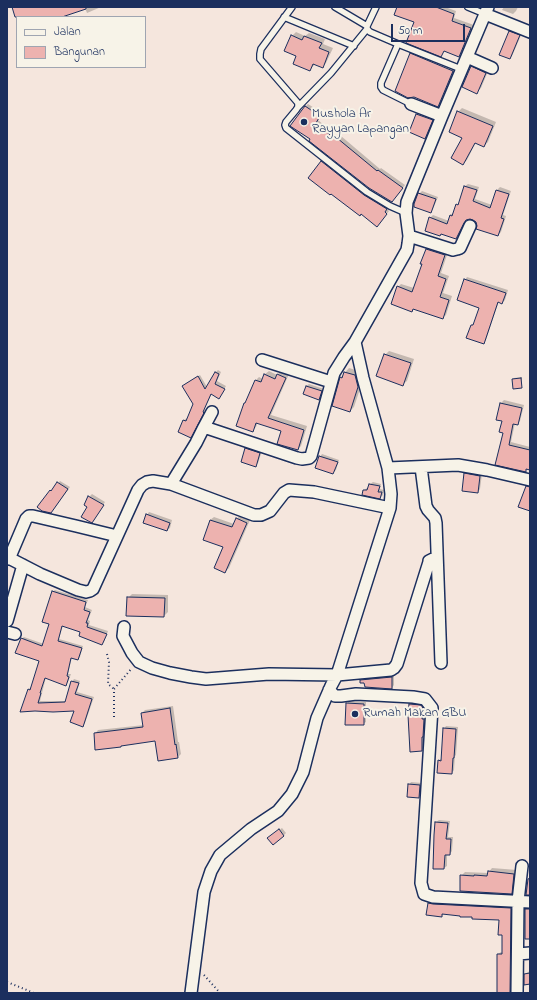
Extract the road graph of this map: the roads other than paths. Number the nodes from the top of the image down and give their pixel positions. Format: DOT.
graph roads {
  1 [pos="292,7"];
  2 [pos="335,7"];
  3 [pos="376,7"];
  4 [pos="468,7"];
  5 [pos="487,11"];
  6 [pos="284,17"];
  7 [pos="367,28"];
  8 [pos="530,32"];
  9 [pos="398,44"];
  10 [pos="354,46"];
  11 [pos="467,57"];
  12 [pos="492,68"];
  13 [pos="462,69"];
  14 [pos="411,104"];
  15 [pos="298,107"];
  16 [pos="442,116"];
  17 [pos="406,213"];
  18 [pos="470,226"];
  19 [pos="409,236"];
  20 [pos="355,342"];
  21 [pos="262,360"];
  22 [pos="331,382"];
  23 [pos="212,412"];
  24 [pos="204,427"];
  25 [pos="421,467"];
  26 [pos="388,468"];
  27 [pos="530,480"];
  28 [pos="171,484"];
  29 [pos="390,508"];
  30 [pos="117,536"];
  31 [pos="8,558"];
  32 [pos="437,560"];
  33 [pos="23,565"];
  34 [pos="7,621"];
  35 [pos="124,627"];
  36 [pos="441,663"];
  37 [pos="337,675"];
  38 [pos="329,690"];
  39 [pos="522,866"];
  40 [pos="518,901"];
  41 [pos="530,902"];
  42 [pos="530,953"];
  43 [pos="518,954"];
  44 [pos="192,993"];
  45 [pos="517,993"];
  1 -- 6 [label="lane"];
  2 -- 7 [label="lane"];
  3 -- 7 [label="lane"];
  4 -- 5 [label="lane"];
  5 -- 8 [label="street"];
  5 -- 11 [label="street"];
  6 -- 10 [label="lane"];
  6 -- 15 [label="lane"];
  7 -- 9 [label="lane"];
  7 -- 10 [label="lane"];
  9 -- 13 [label="lane"];
  9 -- 14 [label="lane"];
  10 -- 15 [label="lane"];
  11 -- 12 [label="street"];
  11 -- 13 [label="street"];
  13 -- 16 [label="street"];
  14 -- 16 [label="street"];
  15 -- 17 [label="lane"];
  16 -- 17 [label="street"];
  17 -- 19 [label="street"];
  18 -- 19 [label="street"];
  19 -- 20 [label="street"];
  20 -- 22 [label="street"];
  20 -- 26 [label="street"];
  21 -- 22 [label="street"];
  22 -- 24 [label="street"];
  23 -- 24 [label="street"];
  24 -- 28 [label="street"];
  25 -- 26 [label="street"];
  25 -- 27 [label="street"];
  25 -- 32 [label="street"];
  26 -- 29 [label="street"];
  28 -- 29 [label="street"];
  28 -- 30 [label="street"];
  29 -- 37 [label="street"];
  30 -- 31 [label="street"];
  30 -- 33 [label="street"];
  31 -- 33 [label="street"];
  32 -- 36 [label="street"];
  32 -- 37 [label="street"];
  33 -- 34 [label="street"];
  35 -- 37 [label="street"];
  37 -- 38 [label="street"];
  38 -- 40 [label="street"];
  38 -- 44 [label="street"];
  39 -- 40 [label="street"];
  40 -- 41 [label="street"];
  40 -- 43 [label="street"];
  42 -- 43 [label="street"];
  43 -- 45 [label="street"];
}
